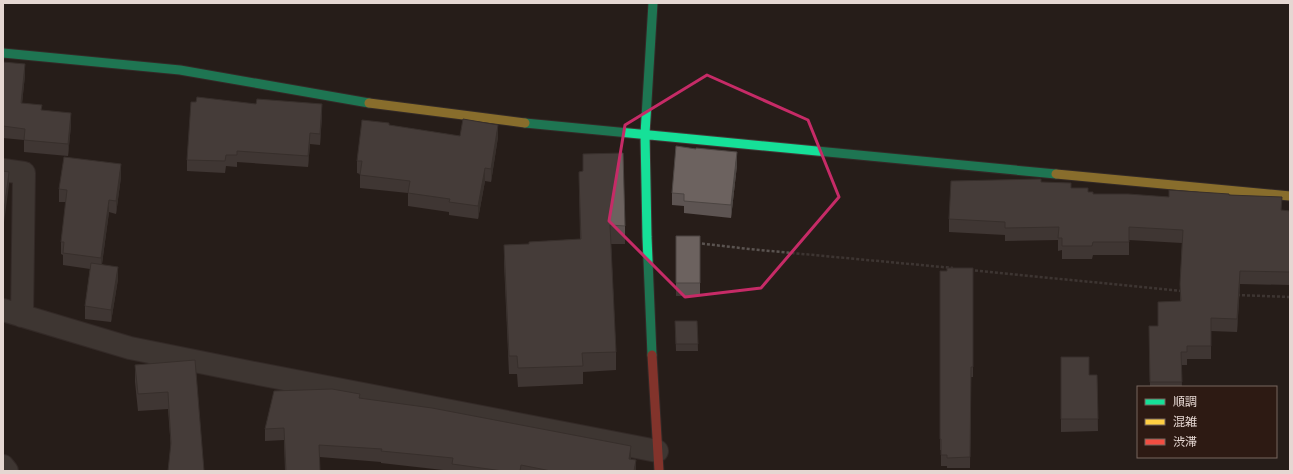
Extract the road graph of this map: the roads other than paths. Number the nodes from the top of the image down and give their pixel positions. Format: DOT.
graph roads {
  1 [pos="653,3"];
  2 [pos="3,53"];
  3 [pos="645,134"];
  4 [pos="3,170"];
  5 [pos="1290,196"];
  6 [pos="13,313"];
  7 [pos="658,461"];
  8 [pos="3,466"];
  9 [pos="7,471"];
  1 -- 3 [label="street"];
  2 -- 3 [label="street"];
  3 -- 5 [label="street"];
  3 -- 7 [label="street"];
  4 -- 6 [label="street"];
  6 -- 7 [label="street"];
  8 -- 9 [label="street"];
}
